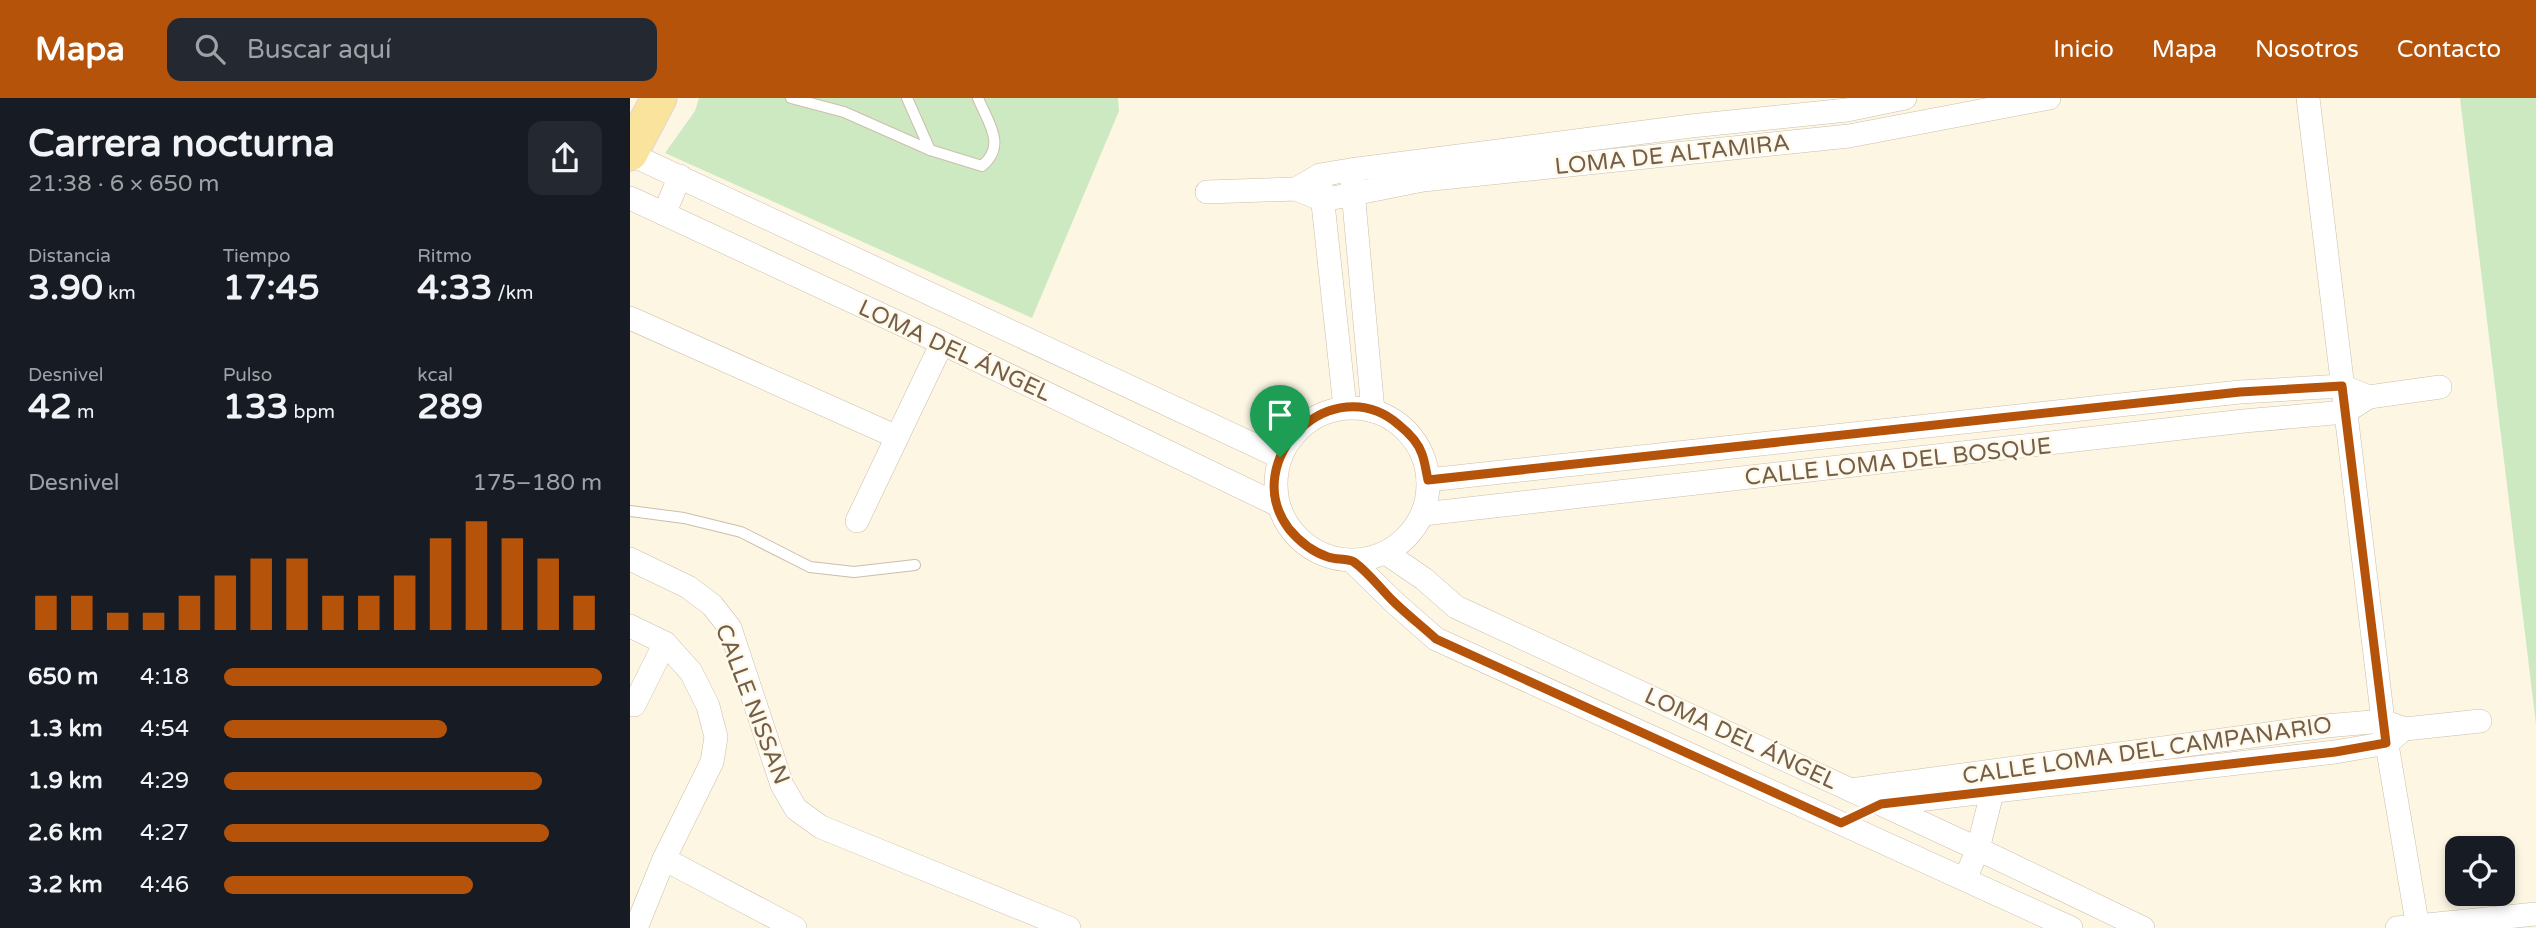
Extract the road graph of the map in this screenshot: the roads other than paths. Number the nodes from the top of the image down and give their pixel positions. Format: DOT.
graph roads {
  1 [pos="659,98"];
  2 [pos="792,98"];
  3 [pos="838,98"];
  4 [pos="907,98"];
  5 [pos="978,98"];
  6 [pos="1905,98"];
  7 [pos="2049,98"];
  8 [pos="2308,98"];
  9 [pos="844,112"];
  10 [pos="930,150"];
  11 [pos="630,153"];
  12 [pos="1350,170"];
  13 [pos="1320,175"];
  14 [pos="680,176"];
  15 [pos="1296,189"];
  16 [pos="1207,192"];
  17 [pos="1354,194"];
  18 [pos="630,198"];
  19 [pos="1324,200"];
  20 [pos="664,214"];
  21 [pos="630,318"];
  22 [pos="942,343"];
  23 [pos="2342,386"];
  24 [pos="2440,387"];
  25 [pos="2369,397"];
  26 [pos="1345,407"];
  27 [pos="1373,411"];
  28 [pos="2345,412"];
  29 [pos="897,437"];
  30 [pos="1280,457"];
  31 [pos="1428,480"];
  32 [pos="1278,505"];
  33 [pos="630,510"];
  34 [pos="1423,514"];
  35 [pos="857,521"];
  36 [pos="1386,553"];
  37 [pos="630,559"];
  38 [pos="1352,561"];
  39 [pos="915,565"];
  40 [pos="630,626"];
  41 [pos="665,643"];
  42 [pos="634,705"];
  43 [pos="2480,722"];
  44 [pos="2391,731"];
  45 [pos="1852,789"];
  46 [pos="1992,793"];
  47 [pos="1881,804"];
  48 [pos="1809,807"];
  49 [pos="1841,823"];
  50 [pos="1978,849"];
  51 [pos="664,859"];
  52 [pos="1965,879"];
  53 [pos="2536,914"];
  54 [pos="2411,927"];
  55 [pos="636,928"];
  56 [pos="795,928"];
  57 [pos="1069,928"];
  58 [pos="2071,928"];
  59 [pos="2143,928"];
  1 -- 11 [label="main road"];
  2 -- 9 [label="lane"];
  3 -- 9 [label="lane"];
  4 -- 10 [label="lane"];
  5 -- 10 [label="lane"];
  6 -- 12 [label="street"];
  7 -- 17 [label="street, LOMA DE ALTAMIRA"];
  8 -- 23 [label="street"];
  9 -- 10 [label="lane"];
  11 -- 14 [label="street, LOMA DEL ÁNGEL"];
  12 -- 13 [label="street"];
  12 -- 17 [label="street"];
  13 -- 15 [label="street"];
  13 -- 19 [label="street"];
  14 -- 20 [label="street"];
  14 -- 30 [label="street, LOMA DEL ÁNGEL"];
  15 -- 16 [label="street"];
  15 -- 19 [label="street"];
  17 -- 19 [label="street, LOMA DE ALTAMIRA"];
  17 -- 27 [label="street"];
  18 -- 20 [label="street, LOMA DEL ÁNGEL"];
  19 -- 26 [label="street"];
  20 -- 22 [label="street, LOMA DEL ÁNGEL"];
  21 -- 29 [label="street"];
  22 -- 29 [label="street"];
  22 -- 32 [label="street, LOMA DEL ÁNGEL"];
  23 -- 25 [label="street, CALLE LOMA DEL BOSQUE"];
  23 -- 28 [label="street"];
  23 -- 31 [label="street, CALLE LOMA DEL BOSQUE"];
  24 -- 25 [label="street, CALLE LOMA DEL BOSQUE"];
  25 -- 28 [label="street, CALLE LOMA DEL BOSQUE"];
  26 -- 27 [label="street"];
  26 -- 30 [label="street"];
  27 -- 31 [label="street"];
  28 -- 34 [label="street, CALLE LOMA DEL BOSQUE"];
  28 -- 44 [label="street"];
  29 -- 35 [label="street"];
  30 -- 32 [label="street"];
  31 -- 34 [label="street"];
  32 -- 38 [label="street"];
  33 -- 39 [label="lane"];
  34 -- 36 [label="street"];
  36 -- 38 [label="street"];
  36 -- 45 [label="street, LOMA DEL ÁNGEL"];
  37 -- 57 [label="street, CALLE NISSAN"];
  38 -- 48 [label="street, LOMA DEL ÁNGEL"];
  40 -- 41 [label="street"];
  41 -- 42 [label="street"];
  41 -- 51 [label="street"];
  43 -- 44 [label="street, CALLE LOMA DEL CAMPANARIO"];
  44 -- 45 [label="street, CALLE LOMA DEL CAMPANARIO"];
  44 -- 46 [label="street, CALLE LOMA DEL CAMPANARIO"];
  44 -- 54 [label="street"];
  45 -- 47 [label="street, LOMA DEL ÁNGEL"];
  45 -- 48 [label="street, CALLE LOMA DEL CAMPANARIO"];
  46 -- 47 [label="street, CALLE LOMA DEL CAMPANARIO"];
  46 -- 50 [label="street"];
  47 -- 49 [label="street, CALLE LOMA DEL CAMPANARIO"];
  47 -- 50 [label="street, LOMA DEL ÁNGEL"];
  48 -- 49 [label="street, LOMA DEL ÁNGEL"];
  49 -- 52 [label="street, LOMA DEL ÁNGEL"];
  50 -- 52 [label="street"];
  50 -- 59 [label="street, LOMA DEL ÁNGEL"];
  51 -- 55 [label="street"];
  51 -- 56 [label="street"];
  52 -- 58 [label="street, LOMA DEL ÁNGEL"];
  53 -- 54 [label="street"];
}
